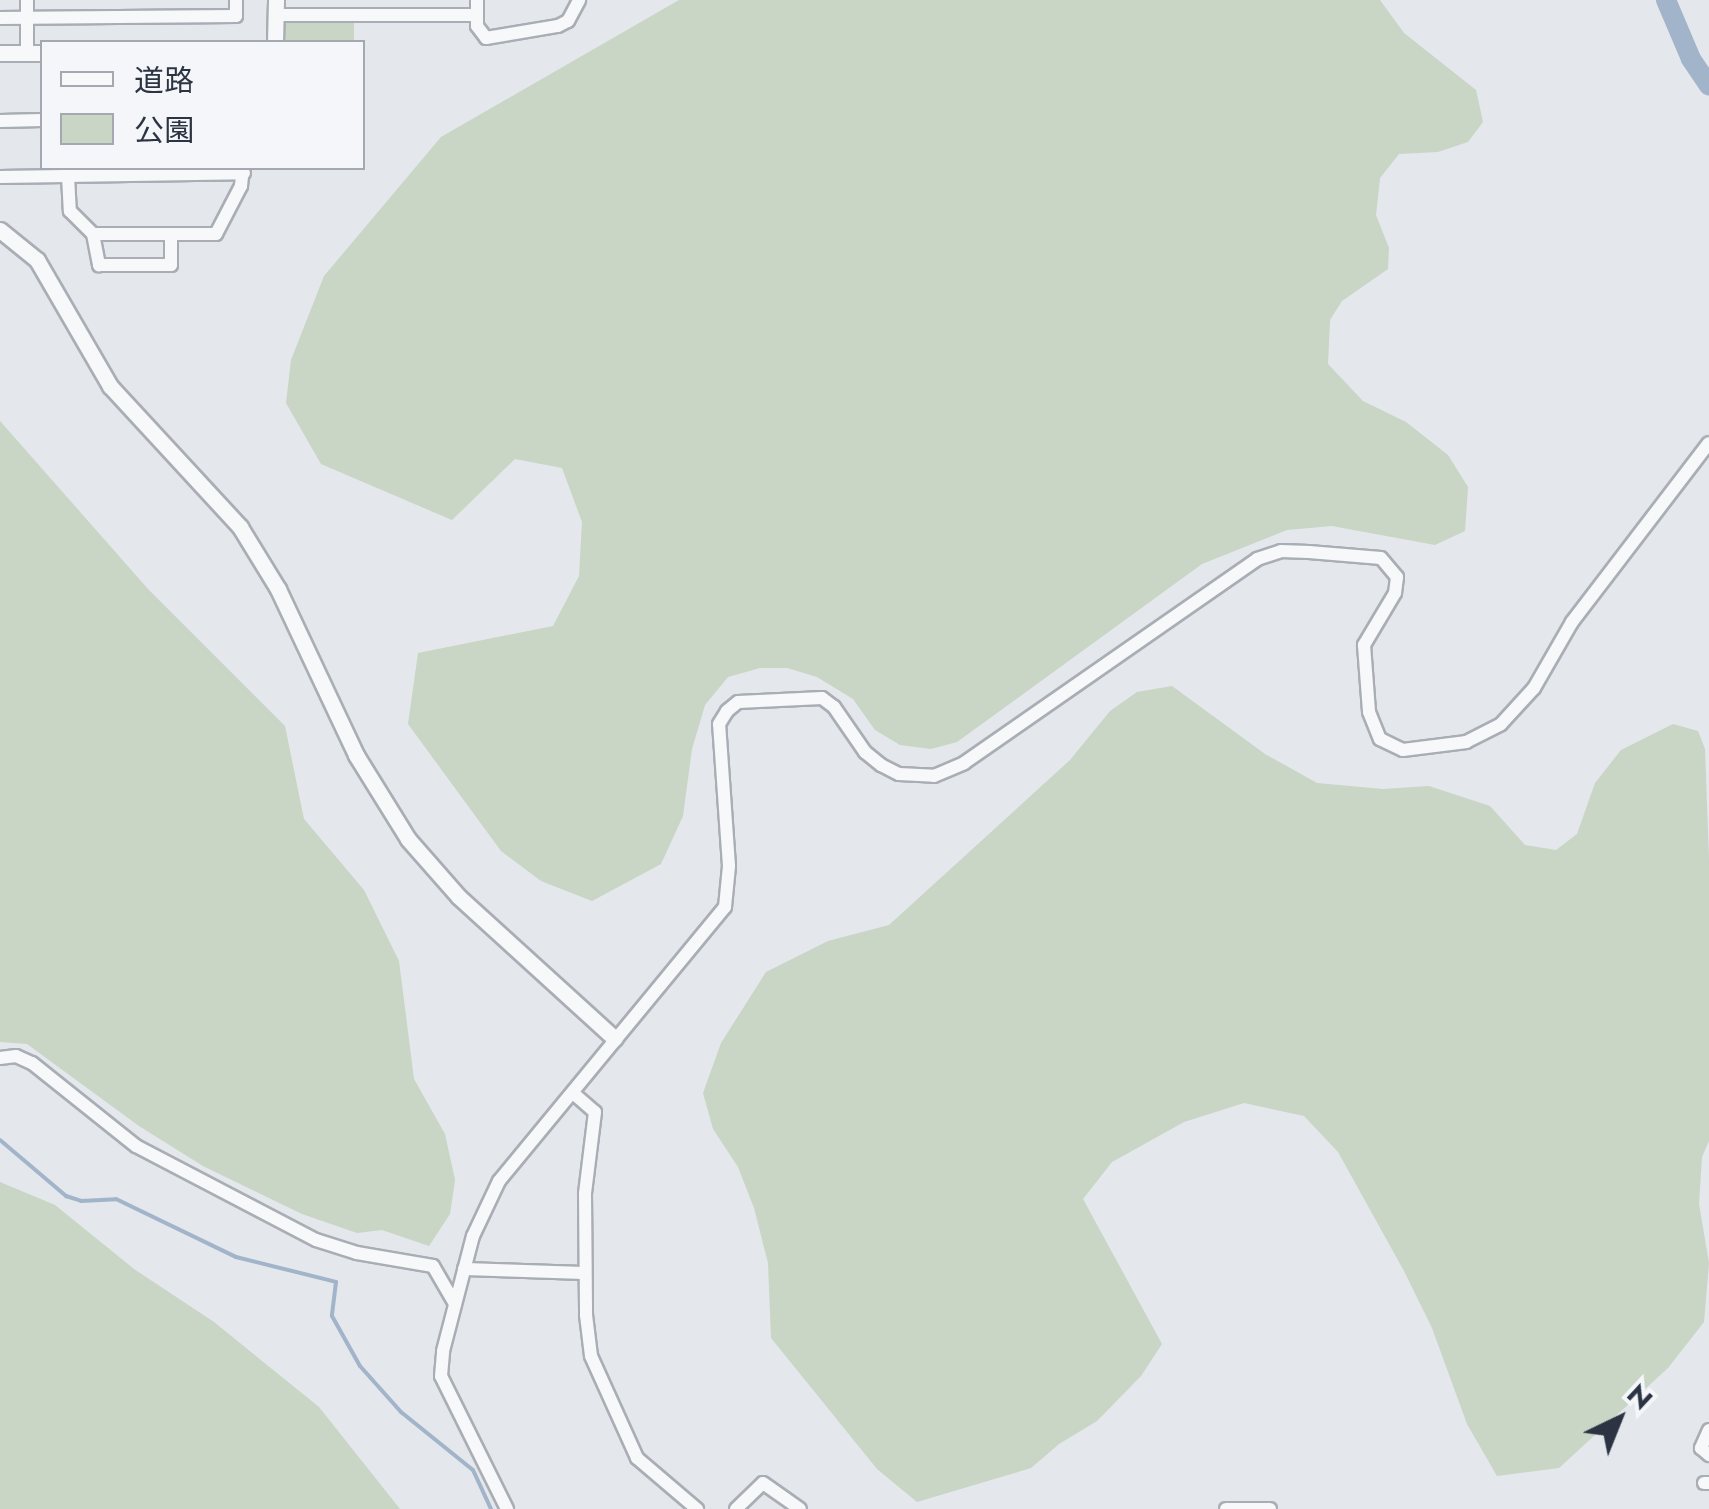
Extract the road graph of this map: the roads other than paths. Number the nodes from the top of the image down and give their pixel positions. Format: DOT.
graph roads {
  1 [pos="26,0"];
  2 [pos="236,0"];
  3 [pos="315,0"];
  4 [pos="477,0"];
  5 [pos="577,2"];
  6 [pos="276,8"];
  7 [pos="477,15"];
  8 [pos="315,16"];
  9 [pos="0,18"];
  10 [pos="26,18"];
  11 [pos="276,40"];
  12 [pos="35,52"];
  13 [pos="0,53"];
  14 [pos="40,120"];
  15 [pos="0,121"];
  16 [pos="244,170"];
  17 [pos="145,171"];
  18 [pos="68,176"];
  19 [pos="0,177"];
  20 [pos="0,230"];
  21 [pos="94,234"];
  22 [pos="170,234"];
  23 [pos="1709,442"];
  24 [pos="614,1038"];
  25 [pos="0,1058"];
  26 [pos="573,1093"];
  27 [pos="464,1269"];
  28 [pos="586,1274"];
  29 [pos="454,1304"];
  30 [pos="1709,1430"];
  31 [pos="1709,1456"];
  32 [pos="507,1509"];
  33 [pos="697,1509"];
  34 [pos="736,1509"];
  35 [pos="800,1509"];
  36 [pos="1226,1509"];
  37 [pos="1270,1509"];
  1 -- 10 [label="street"];
  2 -- 10 [label="street"];
  3 -- 8 [label="street"];
  4 -- 7 [label="street"];
  5 -- 7 [label="street"];
  6 -- 8 [label="street"];
  6 -- 11 [label="street"];
  7 -- 8 [label="street"];
  9 -- 10 [label="street"];
  10 -- 12 [label="street"];
  12 -- 13 [label="street"];
  14 -- 15 [label="street"];
  16 -- 17 [label="street"];
  16 -- 22 [label="street"];
  17 -- 18 [label="street"];
  18 -- 19 [label="street"];
  18 -- 21 [label="street"];
  20 -- 24 [label="street"];
  21 -- 22 [label="street"];
  21 -- 22 [label="street"];
  23 -- 24 [label="street"];
  24 -- 26 [label="street"];
  25 -- 29 [label="street"];
  26 -- 27 [label="street"];
  26 -- 28 [label="street"];
  27 -- 28 [label="street"];
  27 -- 29 [label="street"];
  28 -- 33 [label="street"];
  29 -- 32 [label="street"];
  30 -- 31 [label="street"];
  34 -- 35 [label="street"];
  36 -- 37 [label="street"];
}
